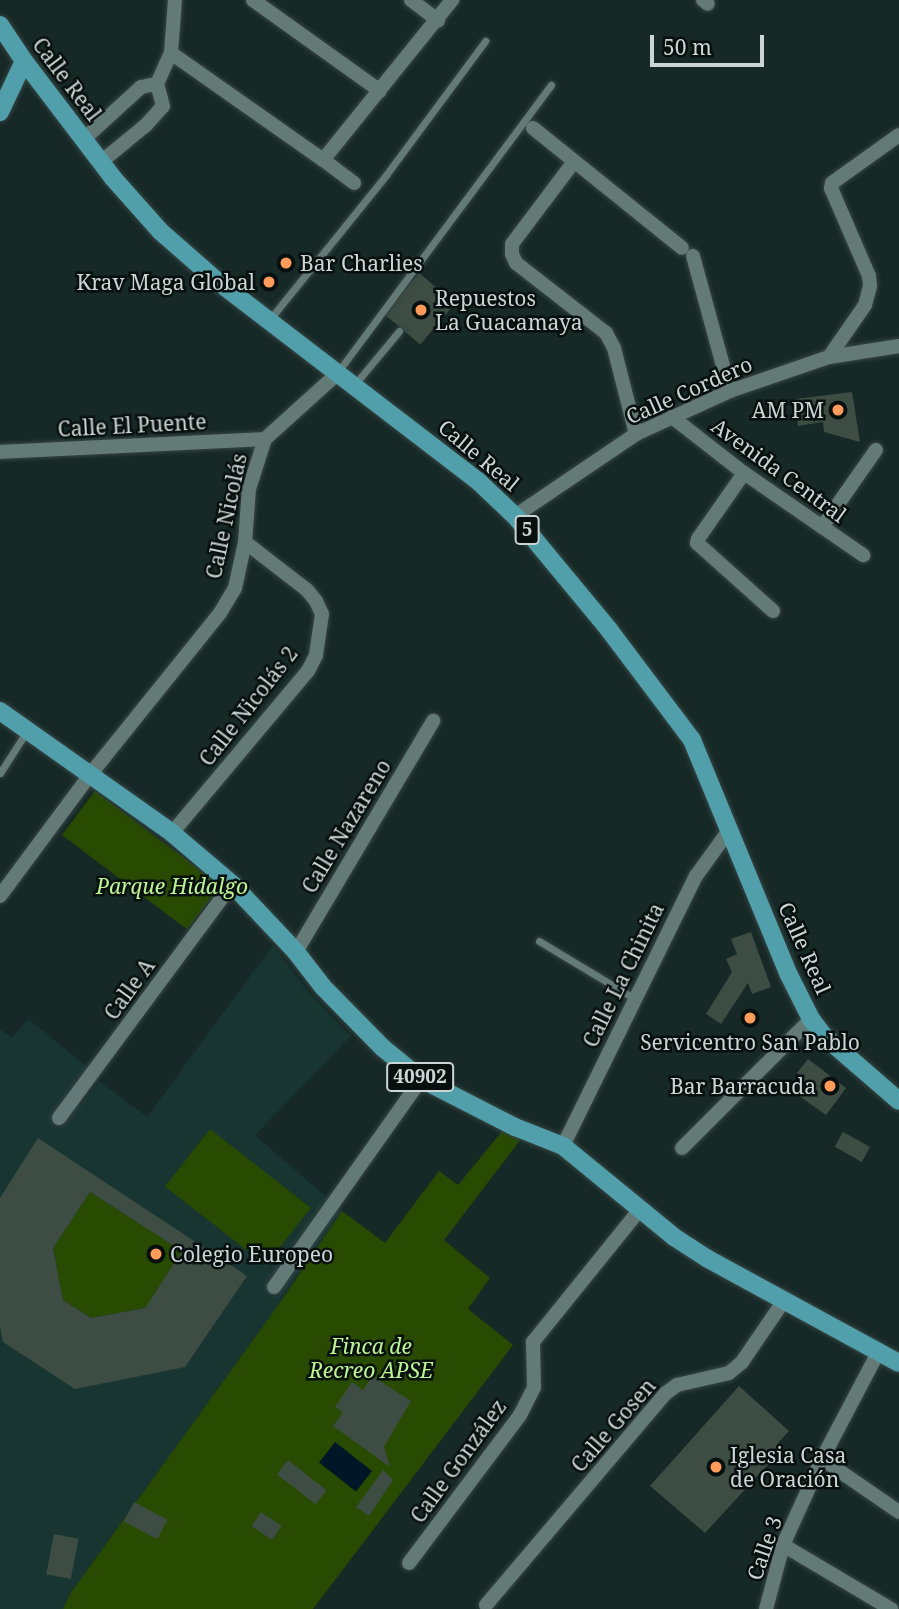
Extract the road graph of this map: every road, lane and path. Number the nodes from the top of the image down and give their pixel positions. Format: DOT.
graph roads {
  1 [pos="175,0"];
  2 [pos="253,0"];
  3 [pos="411,0"];
  4 [pos="452,0"];
  5 [pos="438,20"];
  6 [pos="0,25"];
  7 [pos="485,41"];
  8 [pos="171,53"];
  9 [pos="24,61"];
  10 [pos="157,83"];
  11 [pos="551,85"];
  12 [pos="380,91"];
  13 [pos="0,112"];
  14 [pos="533,128"];
  15 [pos="899,135"];
  16 [pos="84,139"];
  17 [pos="323,160"];
  18 [pos="101,162"];
  19 [pos="573,163"];
  20 [pos="354,183"];
  21 [pos="270,318"];
  22 [pos="399,331"];
  23 [pos="899,346"];
  24 [pos="829,357"];
  25 [pos="337,374"];
  26 [pos="353,385"];
  27 [pos="730,391"];
  28 [pos="672,417"];
  29 [pos="636,434"];
  30 [pos="265,439"];
  31 [pos="876,450"];
  32 [pos="0,452"];
  33 [pos="744,473"];
  34 [pos="515,516"];
  35 [pos="822,527"];
  36 [pos="245,542"];
  37 [pos="863,555"];
  38 [pos="773,611"];
  39 [pos="0,711"];
  40 [pos="433,721"];
  41 [pos="27,731"];
  42 [pos="0,773"];
  43 [pos="89,776"];
  44 [pos="730,829"];
  45 [pos="172,833"];
  46 [pos="232,884"];
  47 [pos="0,896"];
  48 [pos="539,941"];
  49 [pos="296,952"];
  50 [pos="635,999"];
  51 [pos="811,1019"];
  52 [pos="421,1079"];
  53 [pos="899,1101"];
  54 [pos="59,1118"];
  55 [pos="563,1146"];
  56 [pos="682,1148"];
  57 [pos="641,1208"];
  58 [pos="274,1287"];
  59 [pos="785,1299"];
  60 [pos="879,1351"];
  61 [pos="899,1363"];
  62 [pos="822,1459"];
  63 [pos="899,1511"];
  64 [pos="783,1545"];
  65 [pos="409,1563"];
  66 [pos="486,1605"];
  67 [pos="766,1609"];
  68 [pos="891,1609"];
  1 -- 8 [label="street"];
  2 -- 12 [label="street"];
  3 -- 5 [label="street"];
  4 -- 5 [label="street"];
  5 -- 12 [label="street"];
  6 -- 9 [label="main road, Calle Real / 5"];
  7 -- 21 [label="lane"];
  8 -- 10 [label="street"];
  8 -- 17 [label="street"];
  9 -- 13 [label="main road"];
  9 -- 16 [label="main road, Calle Real / 5"];
  10 -- 16 [label="street"];
  10 -- 18 [label="street"];
  11 -- 25 [label="lane"];
  12 -- 17 [label="street"];
  14 -- 19 [label="street"];
  15 -- 24 [label="street"];
  16 -- 18 [label="main road, Calle Real / 5"];
  17 -- 20 [label="street"];
  18 -- 21 [label="main road, Calle Real / 5"];
  19 -- 27 [label="street"];
  19 -- 29 [label="street"];
  21 -- 25 [label="main road, Calle Real / 5"];
  22 -- 26 [label="lane"];
  23 -- 24 [label="street, Calle Cordero"];
  24 -- 27 [label="street, Calle Cordero"];
  25 -- 26 [label="main road, Calle Real / 5"];
  25 -- 30 [label="street, Calle Nicolás"];
  26 -- 34 [label="main road, Calle Real / 5"];
  27 -- 28 [label="street, Calle Cordero"];
  28 -- 29 [label="street, Calle Cordero"];
  28 -- 33 [label="street, Avenida Central"];
  29 -- 34 [label="street, Calle Cordero"];
  30 -- 32 [label="street, Calle El Puente"];
  30 -- 36 [label="street, Calle Nicolás"];
  31 -- 35 [label="street"];
  33 -- 35 [label="street, Avenida Central"];
  33 -- 38 [label="street"];
  34 -- 44 [label="main road, Calle Real / 5"];
  35 -- 37 [label="street, Avenida Central"];
  36 -- 43 [label="street, Calle Nicolás"];
  36 -- 45 [label="street, Calle Nicolás 2"];
  39 -- 41 [label="main road, 40902"];
  40 -- 49 [label="street, Calle Nazareno"];
  41 -- 42 [label="lane"];
  41 -- 43 [label="main road, 40902"];
  43 -- 45 [label="main road, 40902"];
  43 -- 47 [label="street, Calle Nicolás"];
  44 -- 50 [label="street, Calle La Chinita"];
  44 -- 51 [label="main road, Calle Real / 5"];
  45 -- 46 [label="main road, 40902"];
  46 -- 49 [label="main road, 40902"];
  46 -- 54 [label="street, Calle A"];
  48 -- 50 [label="lane"];
  49 -- 52 [label="main road, 40902"];
  50 -- 55 [label="street, Calle La Chinita"];
  51 -- 53 [label="main road, Calle Real / 5"];
  51 -- 56 [label="street"];
  52 -- 55 [label="main road, 40902"];
  52 -- 58 [label="street"];
  55 -- 57 [label="main road, 40902"];
  57 -- 59 [label="main road, 40902"];
  57 -- 65 [label="street, Calle González"];
  59 -- 60 [label="main road, 40902"];
  59 -- 66 [label="street, Calle Gosen"];
  60 -- 61 [label="main road, 40902"];
  60 -- 62 [label="street, Calle 3"];
  62 -- 63 [label="street"];
  62 -- 64 [label="street, Calle 3"];
  64 -- 67 [label="street, Calle 3"];
  64 -- 68 [label="street"];
}
